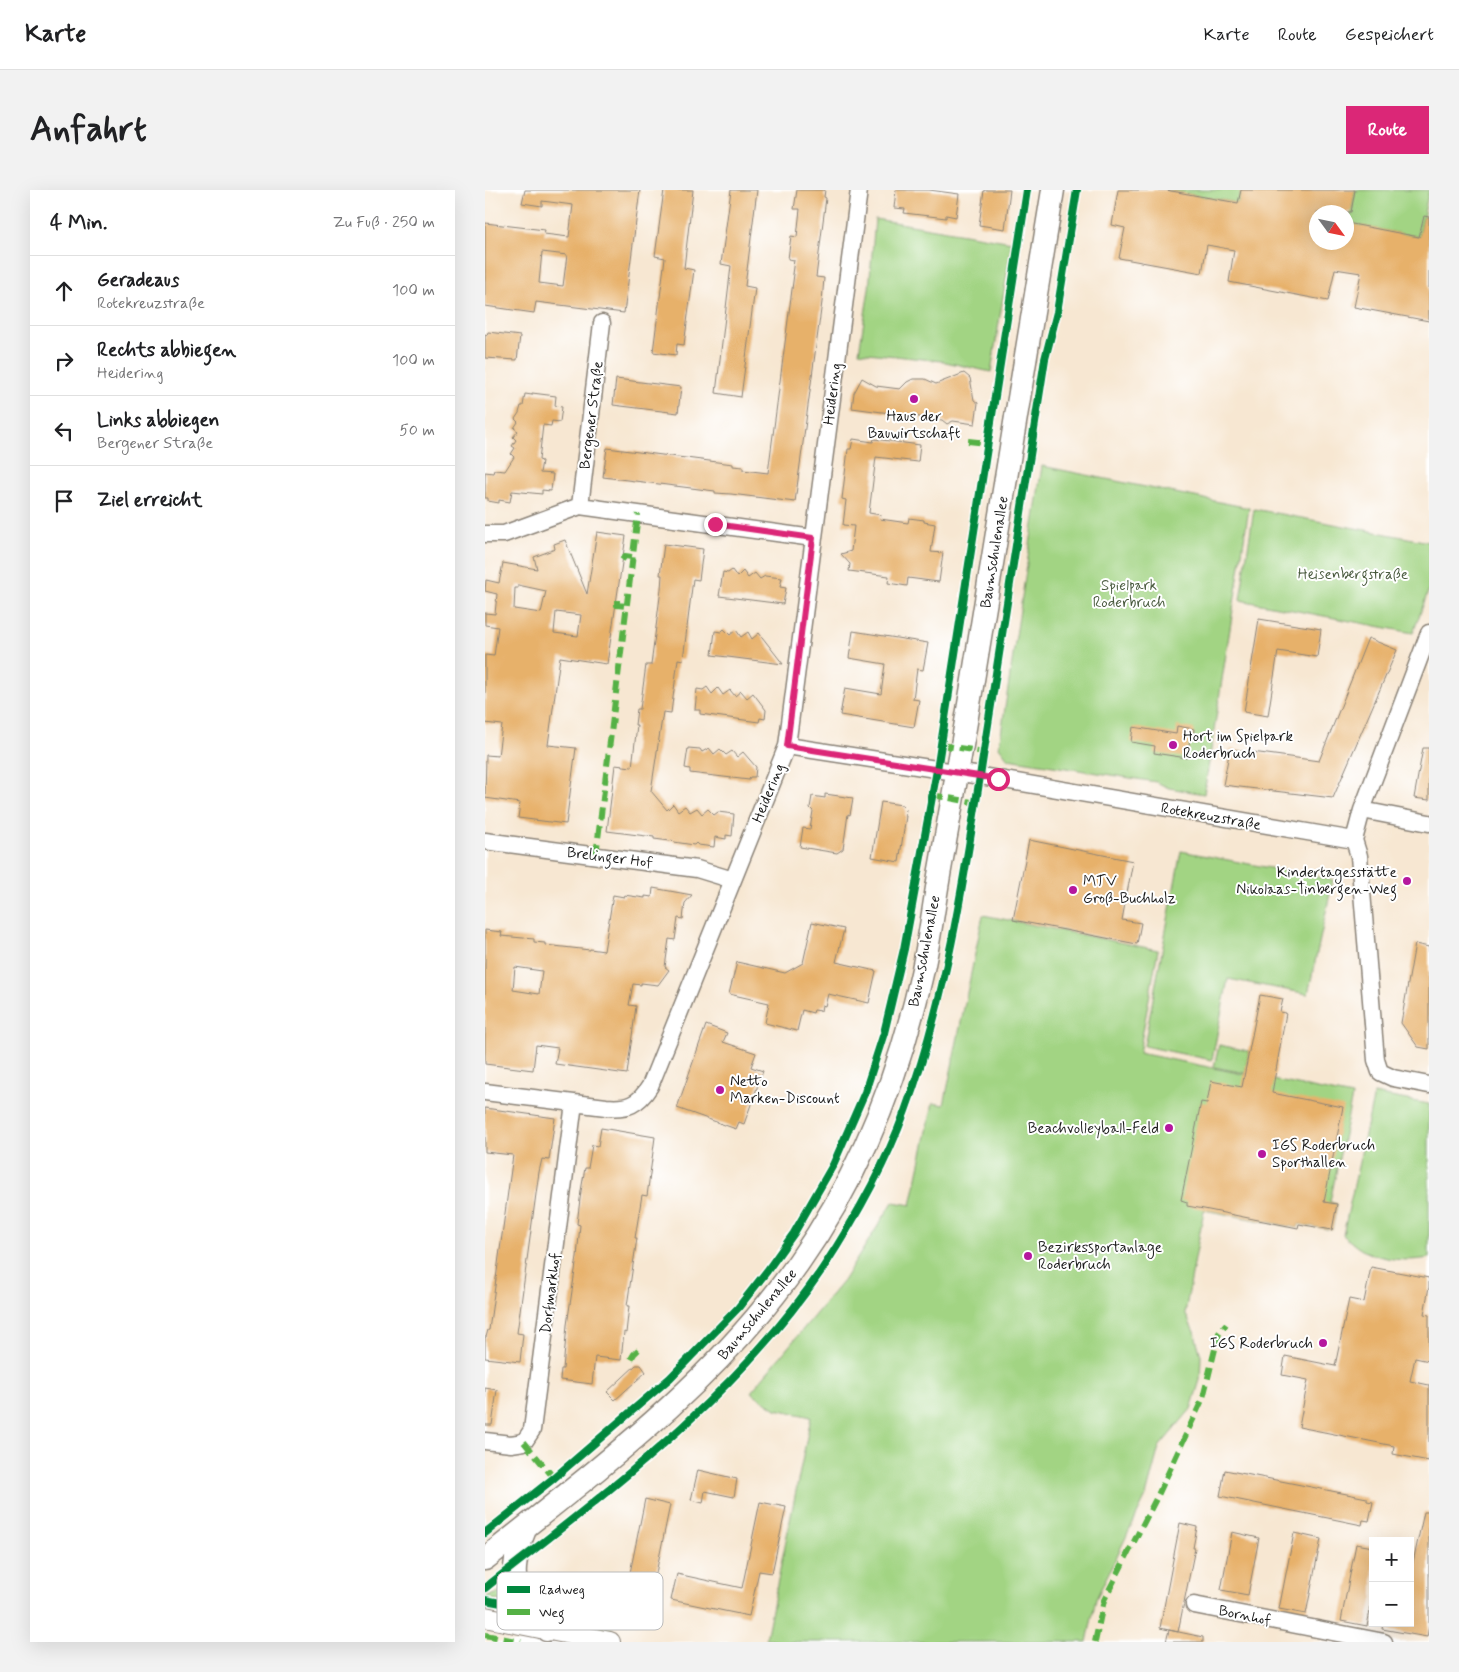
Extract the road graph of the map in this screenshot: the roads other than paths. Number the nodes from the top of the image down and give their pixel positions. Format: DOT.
graph roads {
  1 [pos="859,190"];
  2 [pos="1053,190"];
  3 [pos="602,323"];
  4 [pos="579,506"];
  5 [pos="485,534"];
  6 [pos="813,538"];
  7 [pos="1429,632"];
  8 [pos="787,746"];
  9 [pos="958,773"];
  10 [pos="1362,810"];
  11 [pos="1429,823"];
  12 [pos="1354,840"];
  13 [pos="485,841"];
  14 [pos="733,880"];
  15 [pos="1429,1085"];
  16 [pos="485,1092"];
  17 [pos="574,1103"];
  18 [pos="485,1441"];
  19 [pos="526,1526"];
  20 [pos="485,1559"];
  21 [pos="516,1572"];
  22 [pos="1194,1605"];
  23 [pos="547,1630"];
  24 [pos="610,1642"];
  25 [pos="1384,1642"];
  1 -- 6 [label="street, Heidering"];
  2 -- 9 [label="main road, Baumschulenallee"];
  3 -- 4 [label="street, Bergener Straße"];
  4 -- 5 [label="street"];
  4 -- 6 [label="street"];
  6 -- 8 [label="street, Heidering"];
  7 -- 10 [label="street"];
  8 -- 9 [label="street, Rotekreuzstraße"];
  8 -- 14 [label="street, Heidering"];
  9 -- 12 [label="street, Rotekreuzstraße"];
  9 -- 19 [label="main road, Baumschulenallee"];
  10 -- 11 [label="street"];
  10 -- 12 [label="street"];
  12 -- 15 [label="street"];
  13 -- 14 [label="street, Brelinger Hof"];
  14 -- 17 [label="street, Heidering"];
  16 -- 17 [label="street, Heidering"];
  17 -- 18 [label="street, Dorfmarkhof"];
  19 -- 20 [label="main road, Baumschulenallee"];
  19 -- 21 [label="main road"];
  22 -- 25 [label="street, Bornhof"];
  23 -- 24 [label="street"];
}
